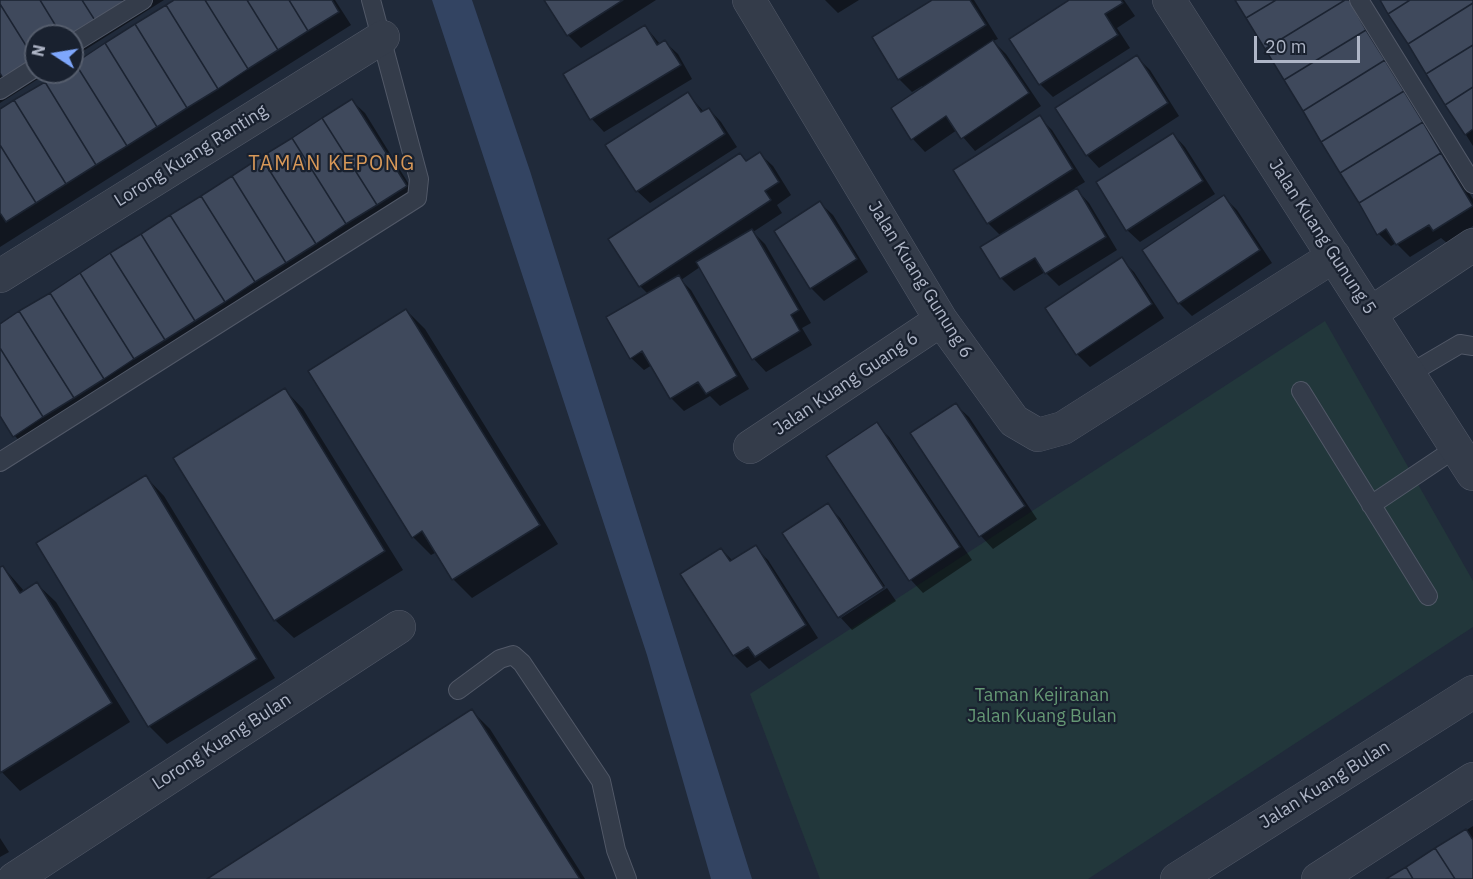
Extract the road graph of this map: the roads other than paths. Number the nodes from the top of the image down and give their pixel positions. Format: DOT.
graph roads {
  1 [pos="143,0"];
  2 [pos="371,0"];
  3 [pos="749,0"];
  4 [pos="1169,0"];
  5 [pos="1359,0"];
  6 [pos="84,37"];
  7 [pos="383,37"];
  8 [pos="24,75"];
  9 [pos="0,90"];
  10 [pos="1473,184"];
  11 [pos="1473,245"];
  12 [pos="1334,256"];
  13 [pos="0,276"];
  14 [pos="1371,313"];
  15 [pos="941,320"];
  16 [pos="1473,346"];
  17 [pos="1409,374"];
  18 [pos="1301,391"];
  19 [pos="750,447"];
  20 [pos="1465,461"];
  21 [pos="0,462"];
  22 [pos="1371,505"];
  23 [pos="1428,596"];
  24 [pos="399,627"];
  25 [pos="458,690"];
  26 [pos="1473,692"];
  27 [pos="1473,779"];
  28 [pos="52,869"];
  29 [pos="14,879"];
  30 [pos="627,879"];
  31 [pos="1177,879"];
  32 [pos="1318,879"];
  1 -- 6 [label="lane"];
  2 -- 7 [label="lane"];
  3 -- 15 [label="street, Jalan Kuang Gunung 6"];
  4 -- 12 [label="street, Jalan Kuang Gunung 5"];
  5 -- 10 [label="lane"];
  7 -- 13 [label="street, Lorong Kuang Ranting"];
  7 -- 21 [label="lane"];
  8 -- 9 [label="lane"];
  11 -- 14 [label="street"];
  12 -- 14 [label="street, Jalan Kuang Gunung 5"];
  12 -- 15 [label="street, Jalan Kuang Gunung 6"];
  14 -- 17 [label="street, Jalan Kuang Gunung 5"];
  15 -- 19 [label="street, Jalan Kuang Guang 6"];
  16 -- 17 [label="lane"];
  17 -- 20 [label="street, Jalan Kuang Gunung 5"];
  18 -- 22 [label="lane"];
  20 -- 22 [label="lane"];
  22 -- 23 [label="lane"];
  24 -- 28 [label="street, Lorong Kuang Bulan"];
  25 -- 30 [label="lane"];
  26 -- 31 [label="street, Jalan Kuang Bulan"];
  27 -- 32 [label="street"];
  28 -- 29 [label="street, Lorong Kuang Bulan"];
}
